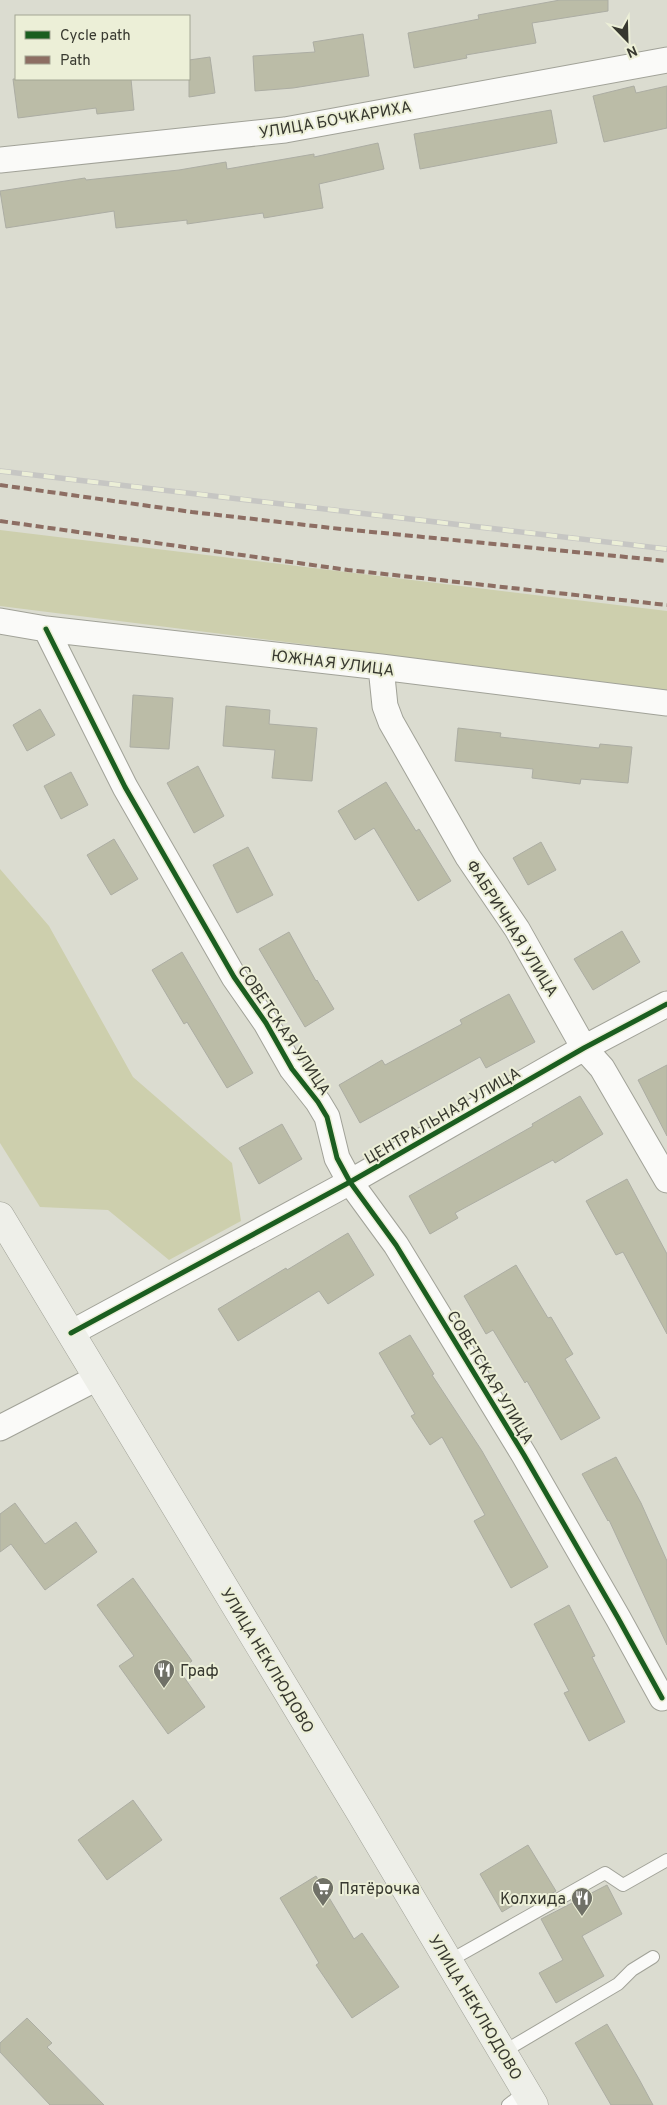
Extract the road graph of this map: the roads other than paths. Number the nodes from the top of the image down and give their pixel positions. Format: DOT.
graph roads {
  1 [pos="667,60"];
  2 [pos="0,160"];
  3 [pos="0,621"];
  4 [pos="46,629"];
  5 [pos="381,667"];
  6 [pos="667,703"];
  7 [pos="667,1004"];
  8 [pos="584,1048"];
  9 [pos="667,1180"];
  10 [pos="350,1182"];
  11 [pos="0,1216"];
  12 [pos="71,1333"];
  13 [pos="97,1378"];
  14 [pos="0,1428"];
  15 [pos="662,1698"];
  16 [pos="667,1860"];
  17 [pos="653,1957"];
  18 [pos="449,1961"];
  19 [pos="503,2052"];
  20 [pos="523,2100"];
  1 -- 2 [label="street, УЛИЦА БОЧКАРИХА"];
  3 -- 4 [label="street, ЮЖНАЯ УЛИЦА"];
  4 -- 5 [label="street, ЮЖНАЯ УЛИЦА"];
  4 -- 10 [label="street, СОВЕТСКАЯ УЛИЦА"];
  5 -- 6 [label="street, ЮЖНАЯ УЛИЦА"];
  5 -- 8 [label="street, ФАБРИЧНАЯ УЛИЦА"];
  7 -- 8 [label="street, ЦЕНТРАЛЬНАЯ УЛИЦА"];
  8 -- 9 [label="street, ФАБРИЧНАЯ УЛИЦА"];
  8 -- 10 [label="street, ЦЕНТРАЛЬНАЯ УЛИЦА"];
  10 -- 12 [label="street, ЦЕНТРАЛЬНАЯ УЛИЦА"];
  10 -- 15 [label="street, СОВЕТСКАЯ УЛИЦА"];
  11 -- 12 [label="main road, УЛИЦА НЕКЛЮДОВО"];
  12 -- 13 [label="main road, УЛИЦА НЕКЛЮДОВО"];
  13 -- 14 [label="street"];
  13 -- 18 [label="main road, УЛИЦА НЕКЛЮДОВО"];
  16 -- 18 [label="lane"];
  17 -- 19 [label="lane"];
  18 -- 19 [label="main road, УЛИЦА НЕКЛЮДОВО"];
  19 -- 20 [label="main road, УЛИЦА НЕКЛЮДОВО"];
}
